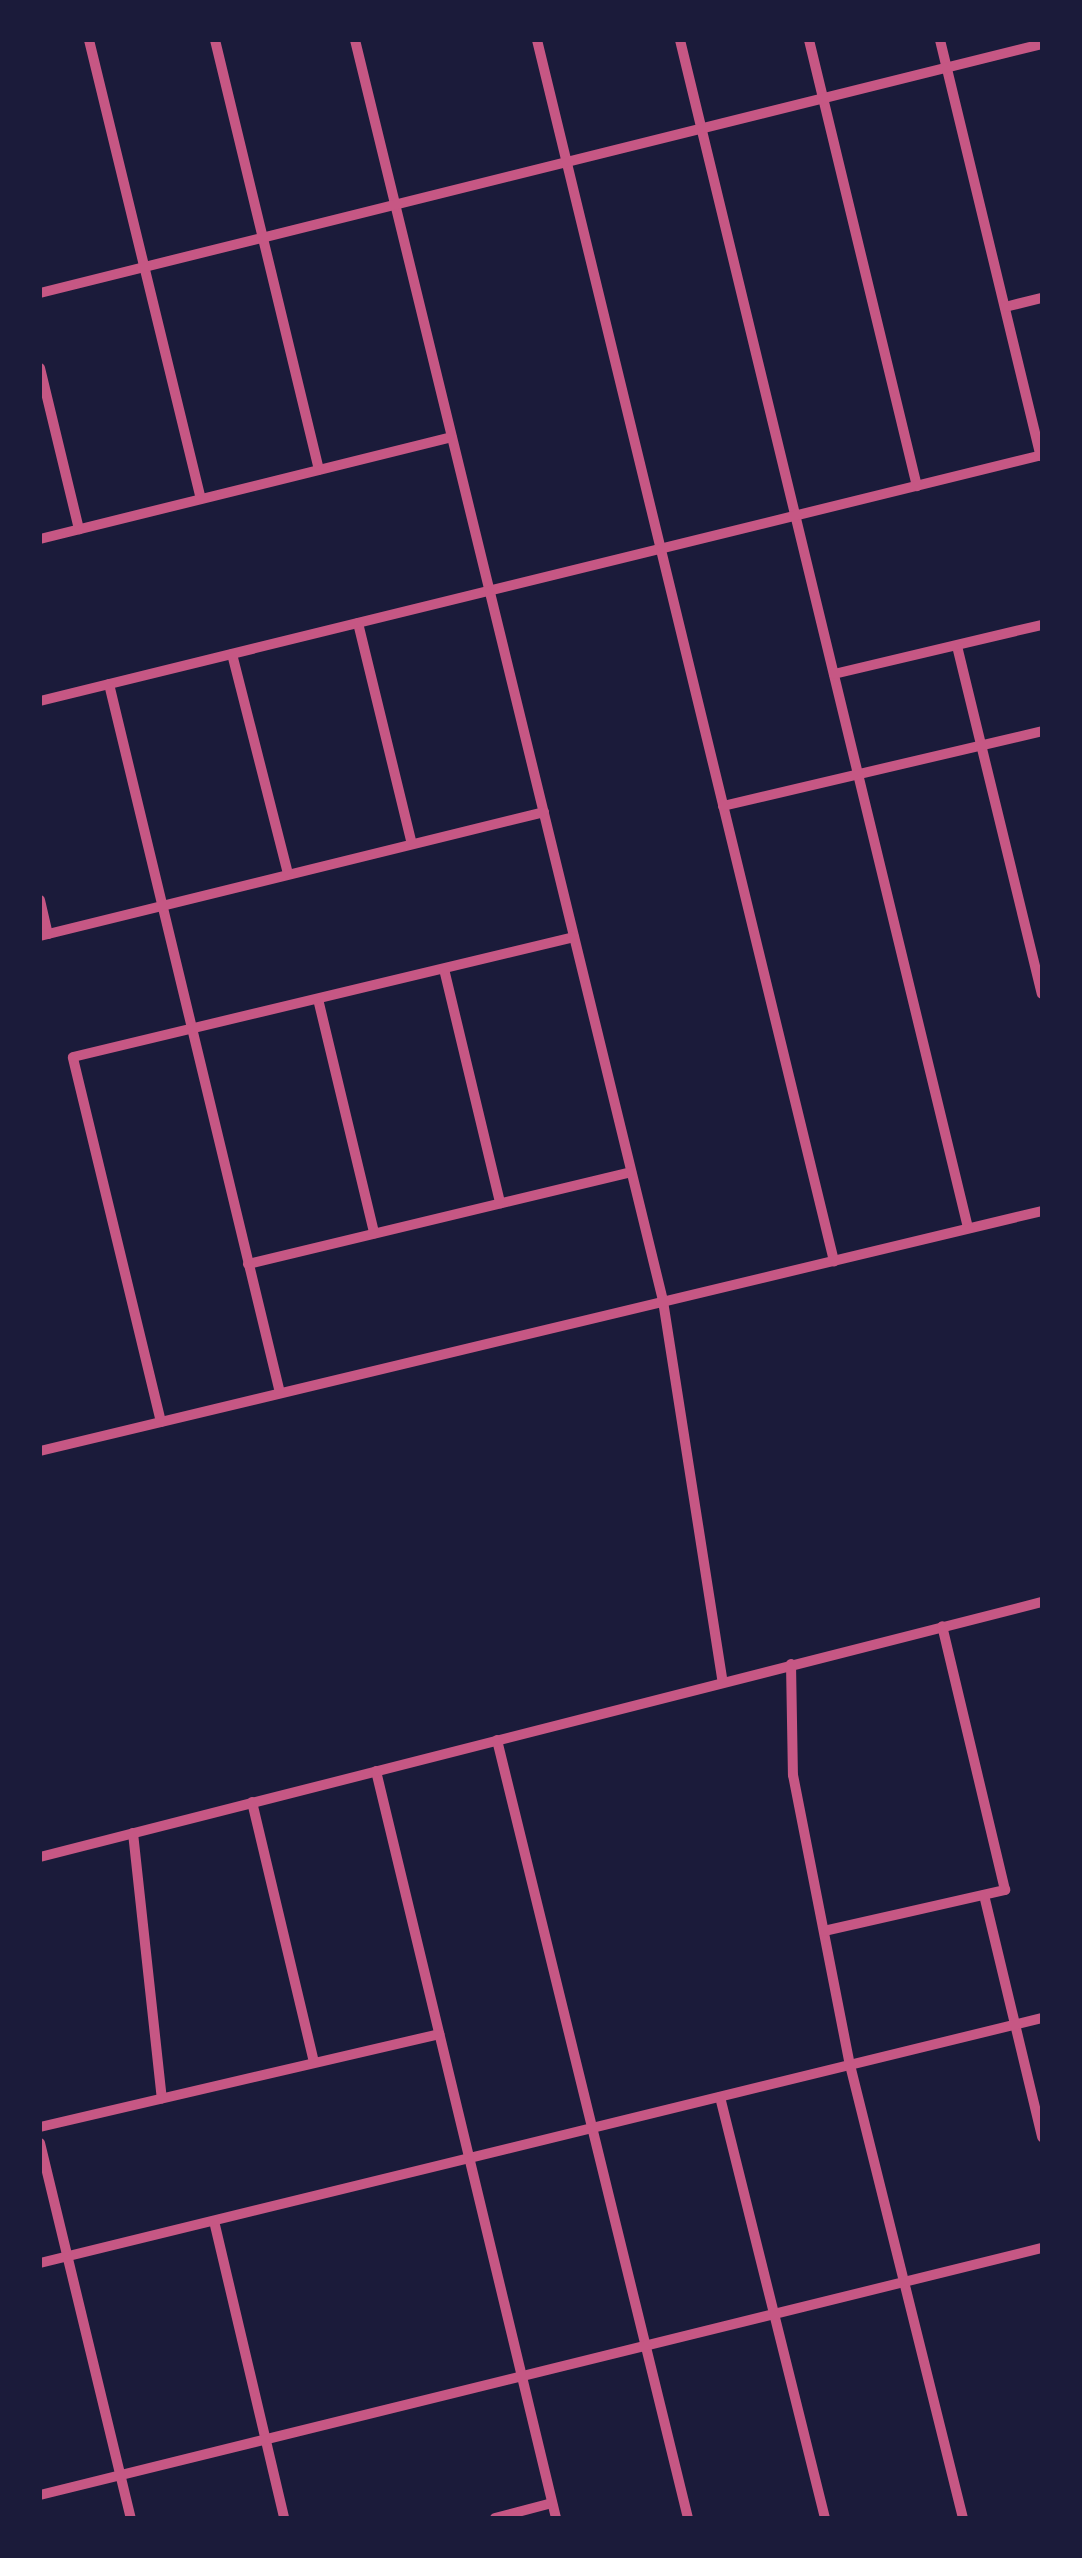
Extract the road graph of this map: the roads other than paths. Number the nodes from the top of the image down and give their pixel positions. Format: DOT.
graph roads {
  1 [pos="90,40"];
  2 [pos="215,40"];
  3 [pos="355,40"];
  4 [pos="537,40"];
  5 [pos="680,40"];
  6 [pos="809,40"];
  7 [pos="940,40"];
  8 [pos="1042,44"];
  9 [pos="947,68"];
  10 [pos="823,98"];
  11 [pos="701,129"];
  12 [pos="567,162"];
  13 [pos="396,204"];
  14 [pos="263,238"];
  15 [pos="144,267"];
  16 [pos="40,293"];
  17 [pos="1042,298"];
  18 [pos="1005,307"];
  19 [pos="40,368"];
  20 [pos="452,437"];
  21 [pos="1041,456"];
  22 [pos="319,470"];
  23 [pos="917,486"];
  24 [pos="201,499"];
  25 [pos="795,516"];
  26 [pos="79,530"];
  27 [pos="40,539"];
  28 [pos="661,549"];
  29 [pos="490,591"];
  30 [pos="358,623"];
  31 [pos="1042,625"];
  32 [pos="958,646"];
  33 [pos="232,654"];
  34 [pos="834,674"];
  35 [pos="109,684"];
  36 [pos="40,701"];
  37 [pos="1042,731"];
  38 [pos="984,745"];
  39 [pos="858,774"];
  40 [pos="723,806"];
  41 [pos="544,812"];
  42 [pos="411,841"];
  43 [pos="288,873"];
  44 [pos="40,900"];
  45 [pos="162,903"];
  46 [pos="44,935"];
  47 [pos="574,937"];
  48 [pos="444,968"];
  49 [pos="1042,994"];
  50 [pos="318,999"];
  51 [pos="192,1029"];
  52 [pos="631,1172"];
  53 [pos="500,1203"];
  54 [pos="1042,1211"];
  55 [pos="968,1228"];
  56 [pos="374,1234"];
  57 [pos="834,1261"];
  58 [pos="248,1264"];
  59 [pos="663,1301"];
  60 [pos="280,1394"];
  61 [pos="161,1422"];
  62 [pos="40,1451"];
  63 [pos="1042,1602"];
  64 [pos="942,1626"];
  65 [pos="791,1664"];
  66 [pos="723,1682"];
  67 [pos="497,1740"];
  68 [pos="376,1771"];
  69 [pos="252,1802"];
  70 [pos="133,1833"];
  71 [pos="40,1856"];
  72 [pos="984,1895"];
  73 [pos="824,1931"];
  74 [pos="1042,2018"];
  75 [pos="1015,2024"];
  76 [pos="440,2034"];
  77 [pos="314,2062"];
  78 [pos="850,2065"];
  79 [pos="720,2097"];
  80 [pos="162,2098"];
  81 [pos="40,2127"];
  82 [pos="592,2128"];
  83 [pos="1042,2137"];
  84 [pos="40,2144"];
  85 [pos="470,2158"];
  86 [pos="214,2221"];
  87 [pos="1042,2248"];
  88 [pos="68,2257"];
  89 [pos="40,2263"];
  90 [pos="904,2282"];
  91 [pos="774,2314"];
  92 [pos="646,2346"];
  93 [pos="522,2376"];
  94 [pos="266,2439"];
  95 [pos="120,2475"];
  96 [pos="40,2495"];
  97 [pos="552,2503"];
  98 [pos="130,2518"];
  99 [pos="284,2518"];
  100 [pos="495,2518"];
  101 [pos="556,2518"];
  102 [pos="688,2518"];
  103 [pos="825,2518"];
  104 [pos="963,2518"];
  1 -- 15 [label="street"];
  2 -- 14 [label="street"];
  3 -- 13 [label="street"];
  4 -- 12 [label="street"];
  5 -- 11 [label="street"];
  6 -- 10 [label="street"];
  7 -- 9 [label="street"];
  8 -- 9 [label="street"];
  9 -- 10 [label="street"];
  9 -- 18 [label="street"];
  10 -- 11 [label="street"];
  10 -- 23 [label="street"];
  11 -- 12 [label="street"];
  11 -- 25 [label="street"];
  12 -- 13 [label="street"];
  12 -- 28 [label="street"];
  13 -- 14 [label="street"];
  13 -- 20 [label="street"];
  14 -- 15 [label="street"];
  14 -- 22 [label="street"];
  15 -- 16 [label="street"];
  15 -- 24 [label="street"];
  17 -- 18 [label="street"];
  18 -- 21 [label="street"];
  19 -- 26 [label="street"];
  20 -- 22 [label="street"];
  20 -- 29 [label="street"];
  21 -- 23 [label="street"];
  22 -- 24 [label="street"];
  23 -- 25 [label="street"];
  24 -- 26 [label="street"];
  25 -- 28 [label="street"];
  25 -- 34 [label="street"];
  26 -- 27 [label="street"];
  28 -- 29 [label="street"];
  28 -- 40 [label="street"];
  29 -- 30 [label="street"];
  29 -- 41 [label="street"];
  30 -- 33 [label="street"];
  30 -- 42 [label="street"];
  31 -- 32 [label="street"];
  32 -- 34 [label="street"];
  32 -- 38 [label="street"];
  33 -- 35 [label="street"];
  33 -- 43 [label="street"];
  34 -- 39 [label="street"];
  35 -- 36 [label="street"];
  35 -- 45 [label="street"];
  37 -- 38 [label="street"];
  38 -- 39 [label="street"];
  38 -- 49 [label="street"];
  39 -- 40 [label="street"];
  39 -- 55 [label="street"];
  40 -- 57 [label="street"];
  41 -- 42 [label="street"];
  41 -- 47 [label="street"];
  42 -- 43 [label="street"];
  43 -- 45 [label="street"];
  44 -- 46 [label="street"];
  45 -- 46 [label="street"];
  45 -- 51 [label="street"];
  47 -- 48 [label="street"];
  47 -- 52 [label="street"];
  48 -- 50 [label="street"];
  48 -- 53 [label="street"];
  50 -- 51 [label="street"];
  50 -- 56 [label="street"];
  51 -- 58 [label="street"];
  51 -- 61 [label="street"];
  52 -- 53 [label="street"];
  52 -- 59 [label="street"];
  53 -- 56 [label="street"];
  54 -- 55 [label="street"];
  55 -- 57 [label="street"];
  56 -- 58 [label="street"];
  57 -- 59 [label="street"];
  58 -- 60 [label="street"];
  59 -- 60 [label="street"];
  59 -- 66 [label="street"];
  60 -- 61 [label="street"];
  61 -- 62 [label="street"];
  63 -- 64 [label="street"];
  64 -- 65 [label="street"];
  64 -- 72 [label="street"];
  65 -- 66 [label="street"];
  65 -- 73 [label="street"];
  66 -- 67 [label="street"];
  67 -- 68 [label="street"];
  67 -- 82 [label="street"];
  68 -- 69 [label="street"];
  68 -- 76 [label="street"];
  69 -- 70 [label="street"];
  69 -- 77 [label="street"];
  70 -- 71 [label="street"];
  70 -- 80 [label="street"];
  72 -- 73 [label="street"];
  72 -- 75 [label="street"];
  73 -- 78 [label="street"];
  74 -- 75 [label="street"];
  75 -- 78 [label="street"];
  75 -- 83 [label="street"];
  76 -- 77 [label="street"];
  76 -- 85 [label="street"];
  77 -- 80 [label="street"];
  78 -- 79 [label="street"];
  78 -- 90 [label="street"];
  79 -- 82 [label="street"];
  79 -- 91 [label="street"];
  80 -- 81 [label="street"];
  82 -- 85 [label="street"];
  82 -- 92 [label="street"];
  84 -- 88 [label="street"];
  85 -- 86 [label="street"];
  85 -- 93 [label="street"];
  86 -- 88 [label="street"];
  86 -- 94 [label="street"];
  87 -- 90 [label="street"];
  88 -- 89 [label="street"];
  88 -- 95 [label="street"];
  90 -- 91 [label="street"];
  90 -- 104 [label="street"];
  91 -- 92 [label="street"];
  91 -- 103 [label="street"];
  92 -- 93 [label="street"];
  92 -- 102 [label="street"];
  93 -- 94 [label="street"];
  93 -- 97 [label="street"];
  94 -- 95 [label="street"];
  94 -- 99 [label="street"];
  95 -- 96 [label="street"];
  95 -- 98 [label="street"];
  97 -- 100 [label="street"];
  97 -- 101 [label="street"];
}
